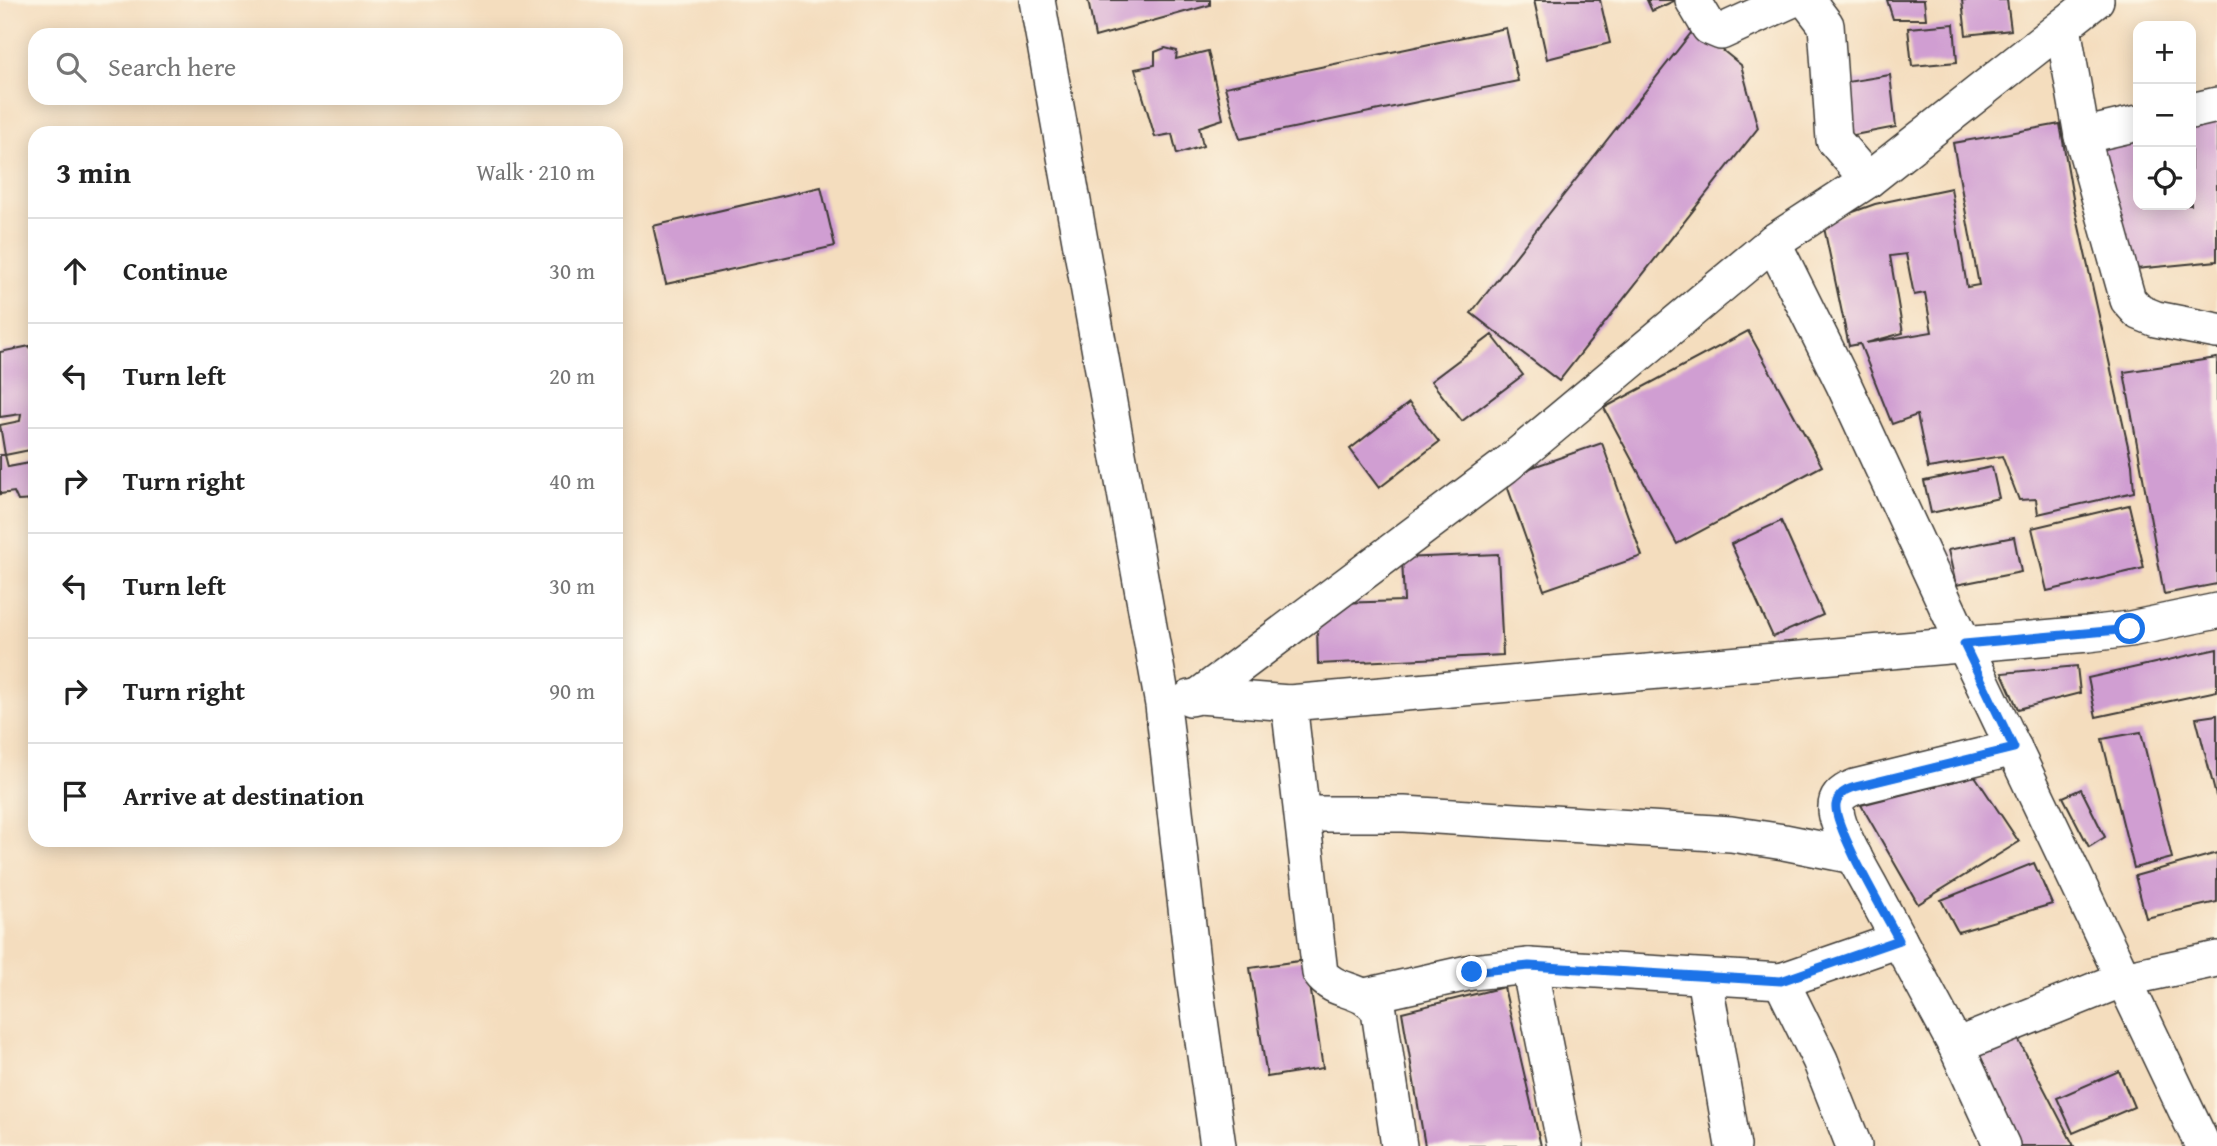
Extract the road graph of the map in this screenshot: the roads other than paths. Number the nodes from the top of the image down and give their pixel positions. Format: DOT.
graph roads {
  1 [pos="1037,0"];
  2 [pos="1693,0"];
  3 [pos="1791,0"];
  4 [pos="1807,0"];
  5 [pos="2080,9"];
  6 [pos="2217,105"];
  7 [pos="2196,110"];
  8 [pos="2133,124"];
  9 [pos="2082,136"];
  10 [pos="1868,180"];
  11 [pos="1773,242"];
  12 [pos="2217,331"];
  13 [pos="2217,611"];
  14 [pos="1964,644"];
  15 [pos="1199,696"];
  16 [pos="1289,703"];
  17 [pos="1163,705"];
  18 [pos="2014,748"];
  19 [pos="1304,814"];
  20 [pos="1854,856"];
  21 [pos="1899,940"];
  22 [pos="2217,958"];
  23 [pos="1529,966"];
  24 [pos="1704,977"];
  25 [pos="2123,979"];
  26 [pos="1781,981"];
  27 [pos="1366,996"];
  28 [pos="1956,1046"];
  29 [pos="1218,1146"];
  30 [pos="1399,1146"];
  31 [pos="1565,1146"];
  32 [pos="1733,1146"];
  33 [pos="1854,1146"];
  34 [pos="2002,1146"];
  35 [pos="2203,1146"];
  1 -- 17 [label="street"];
  2 -- 3 [label="street"];
  4 -- 10 [label="street"];
  5 -- 9 [label="street"];
  5 -- 10 [label="street"];
  6 -- 7 [label="street"];
  8 -- 9 [label="street"];
  9 -- 12 [label="street"];
  10 -- 11 [label="street"];
  11 -- 14 [label="street"];
  11 -- 15 [label="street"];
  13 -- 14 [label="street"];
  14 -- 16 [label="street"];
  14 -- 18 [label="street"];
  15 -- 16 [label="street"];
  15 -- 17 [label="street"];
  16 -- 19 [label="street"];
  17 -- 29 [label="street"];
  18 -- 20 [label="street"];
  18 -- 25 [label="street"];
  19 -- 20 [label="street"];
  19 -- 27 [label="street"];
  20 -- 21 [label="street"];
  21 -- 26 [label="street"];
  21 -- 28 [label="street"];
  22 -- 25 [label="street"];
  23 -- 24 [label="street"];
  23 -- 27 [label="street"];
  23 -- 31 [label="street"];
  24 -- 26 [label="street"];
  24 -- 32 [label="street"];
  25 -- 28 [label="street"];
  25 -- 35 [label="street"];
  26 -- 33 [label="street"];
  27 -- 30 [label="street"];
  28 -- 34 [label="street"];
}
